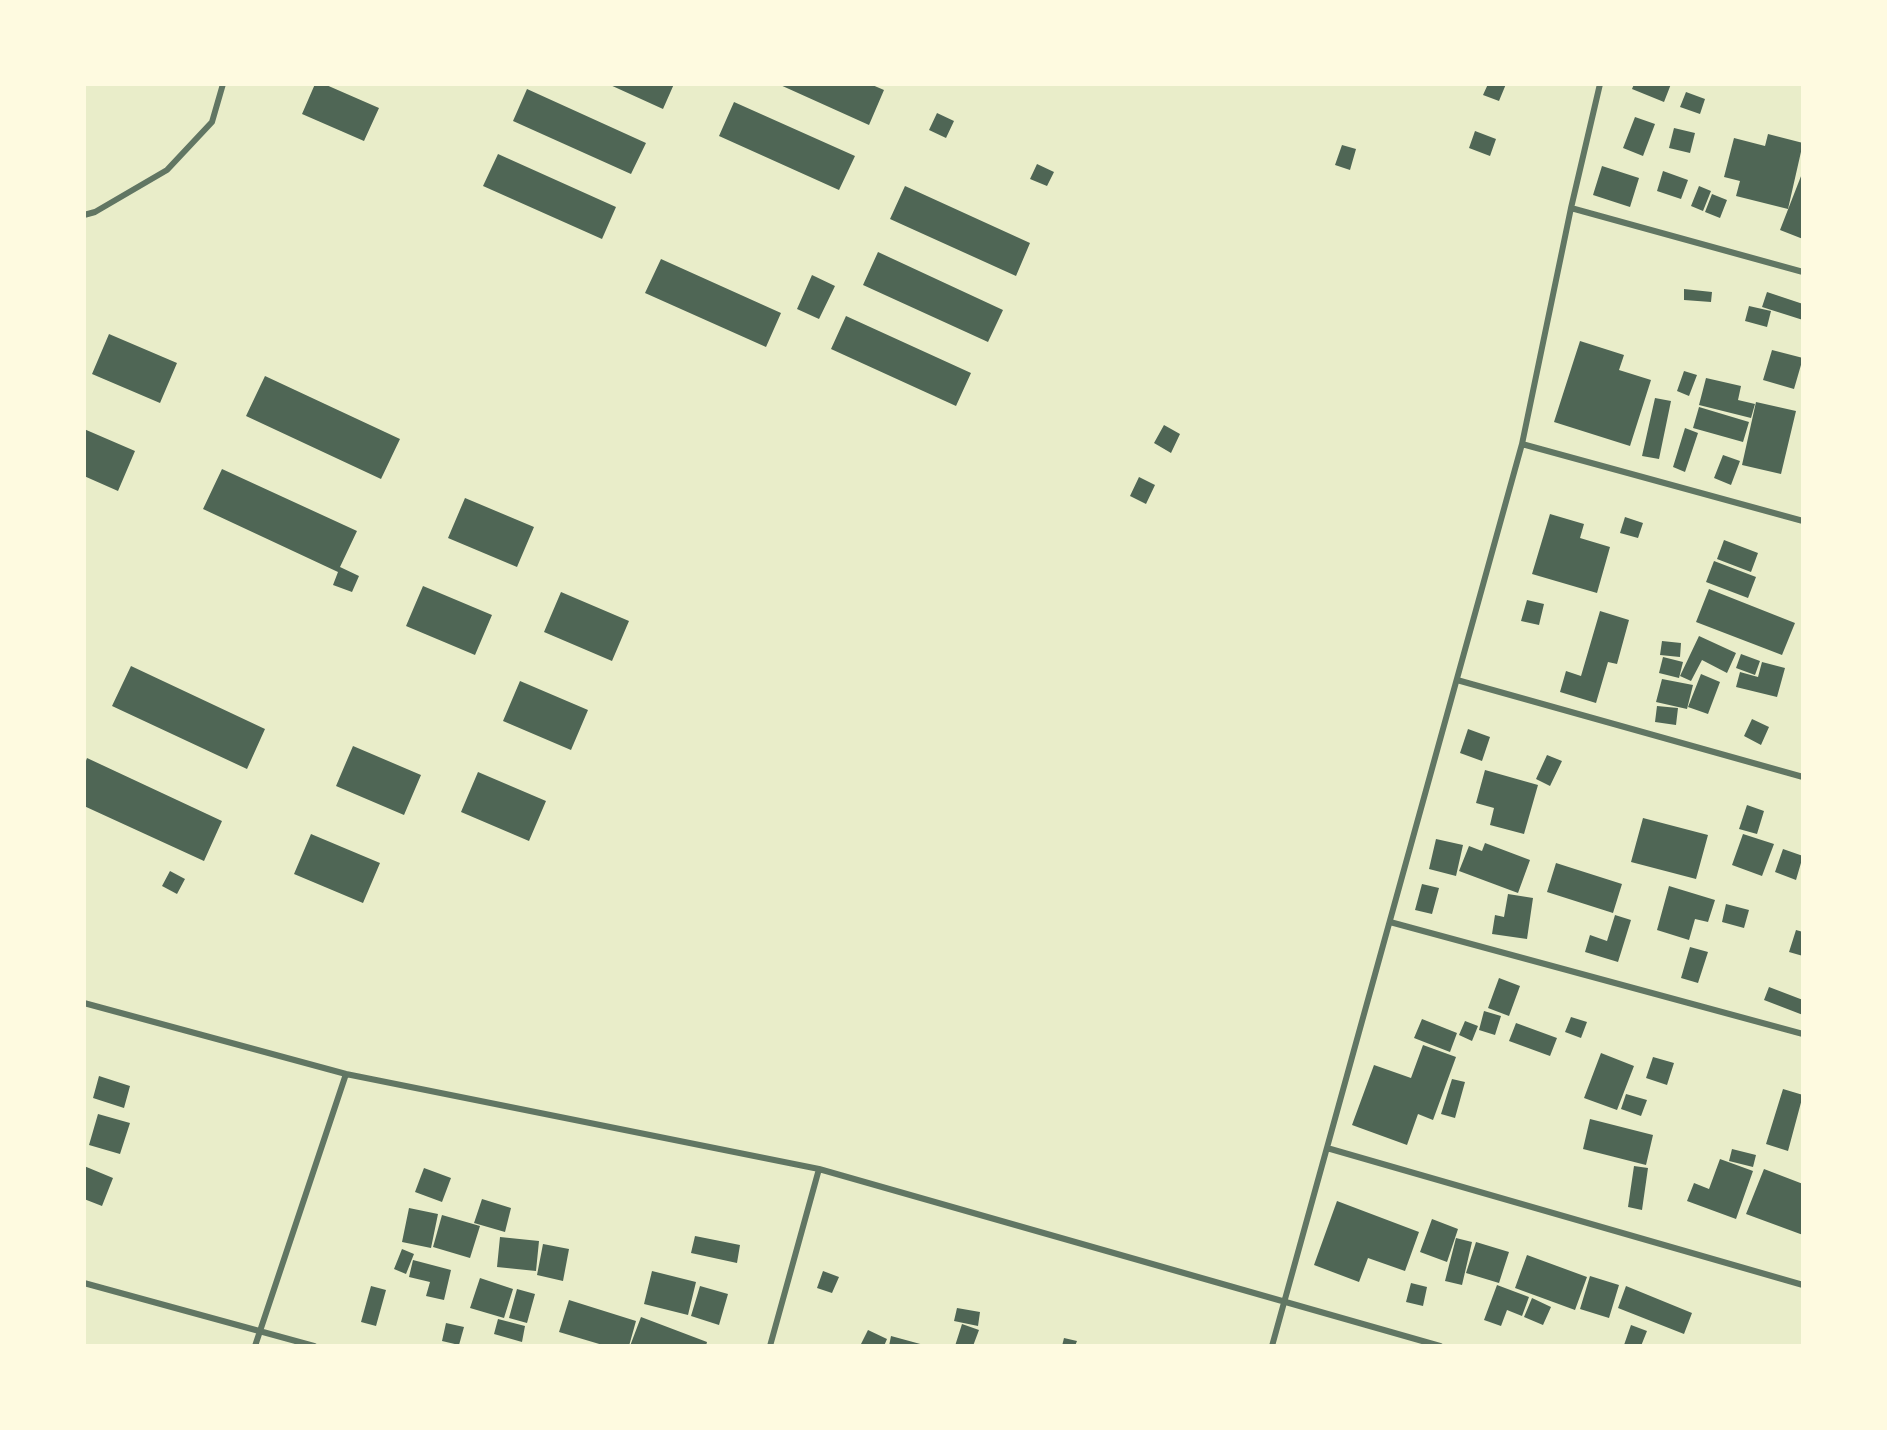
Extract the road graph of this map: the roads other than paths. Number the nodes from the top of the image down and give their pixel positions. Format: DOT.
graph roads {
  1 [pos="223,84"];
  2 [pos="1600,84"];
  3 [pos="1571,208"];
  4 [pos="84,215"];
  5 [pos="1803,272"];
  6 [pos="1522,444"];
  7 [pos="1803,520"];
  8 [pos="1457,680"];
  9 [pos="1803,777"];
  10 [pos="1390,922"];
  11 [pos="84,1003"];
  12 [pos="1803,1034"];
  13 [pos="346,1074"];
  14 [pos="1327,1148"];
  15 [pos="819,1169"];
  16 [pos="84,1283"];
  17 [pos="1803,1285"];
  18 [pos="1285,1302"];
  19 [pos="259,1331"];
  20 [pos="255,1346"];
  21 [pos="314,1346"];
  22 [pos="770,1346"];
  23 [pos="1272,1346"];
  24 [pos="1440,1346"];
  1 -- 4 [label="street"];
  2 -- 3 [label="street"];
  3 -- 5 [label="street"];
  3 -- 6 [label="street"];
  6 -- 7 [label="street"];
  6 -- 8 [label="street"];
  8 -- 9 [label="street"];
  8 -- 10 [label="street"];
  10 -- 12 [label="street"];
  10 -- 14 [label="street"];
  11 -- 13 [label="street"];
  13 -- 15 [label="street"];
  13 -- 19 [label="street"];
  14 -- 17 [label="street"];
  14 -- 18 [label="street"];
  15 -- 18 [label="street"];
  15 -- 22 [label="street"];
  16 -- 19 [label="street"];
  18 -- 23 [label="street"];
  18 -- 24 [label="street"];
  19 -- 20 [label="street"];
  19 -- 21 [label="street"];
}
